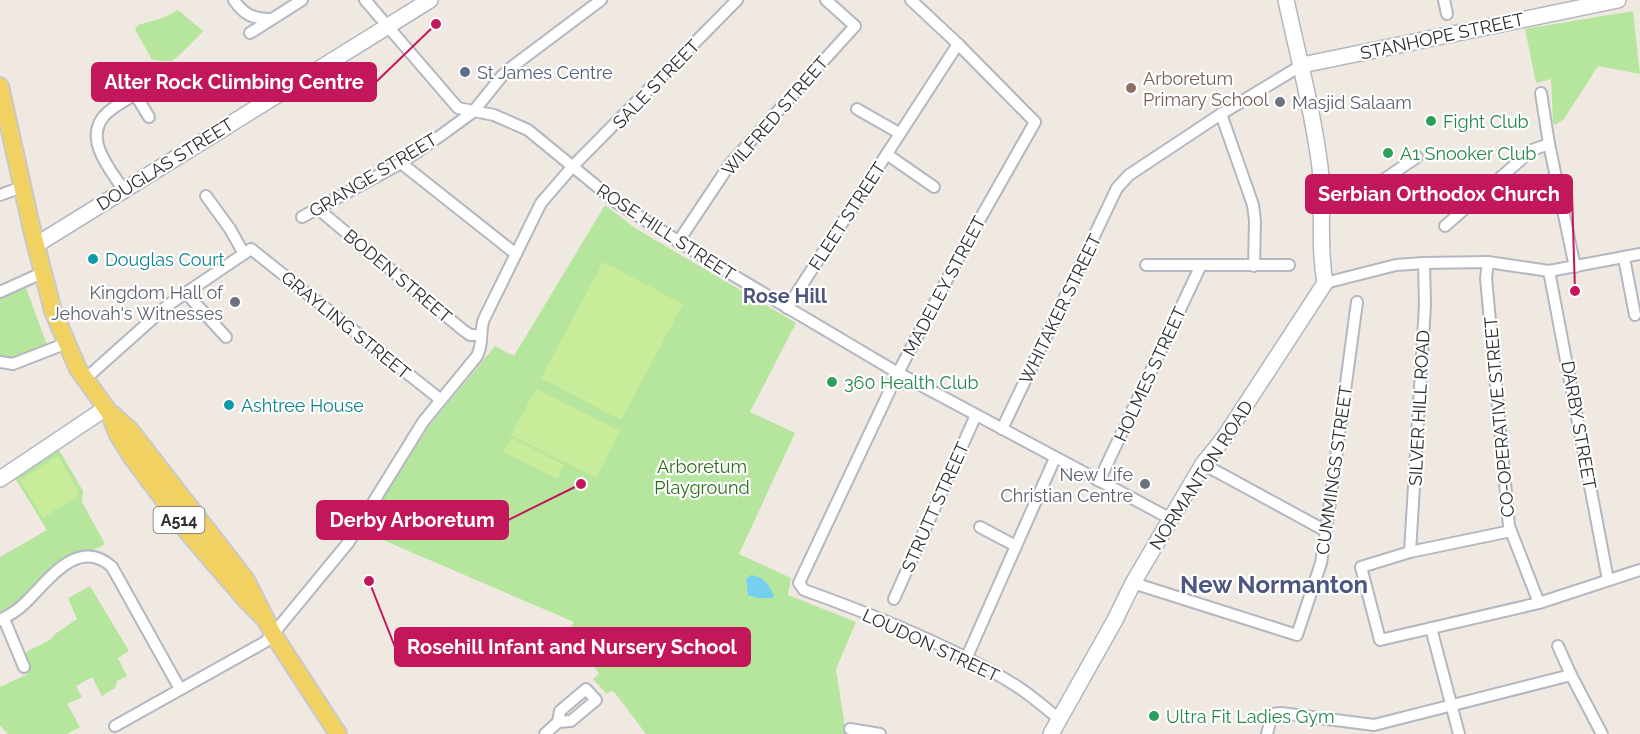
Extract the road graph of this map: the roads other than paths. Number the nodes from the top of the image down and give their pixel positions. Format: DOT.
graph roads {
  1 [pos="234,0"];
  2 [pos="302,0"];
  3 [pos="365,0"];
  4 [pos="430,0"];
  5 [pos="601,0"];
  6 [pos="737,0"];
  7 [pos="826,0"];
  8 [pos="911,0"];
  9 [pos="1286,0"];
  10 [pos="1444,0"];
  11 [pos="1618,0"];
  12 [pos="1447,15"];
  13 [pos="270,19"];
  14 [pos="387,27"];
  15 [pos="250,33"];
  16 [pos="958,44"];
  17 [pos="1302,65"];
  18 [pos="0,86"];
  19 [pos="1541,93"];
  20 [pos="857,109"];
  21 [pos="472,112"];
  22 [pos="3,114"];
  23 [pos="1221,114"];
  24 [pos="149,117"];
  25 [pos="899,133"];
  26 [pos="1549,144"];
  27 [pos="888,155"];
  28 [pos="1417,157"];
  29 [pos="401,163"];
  30 [pos="573,166"];
  31 [pos="934,187"];
  32 [pos="22,188"];
  33 [pos="123,189"];
  34 [pos="0,195"];
  35 [pos="206,196"];
  36 [pos="1321,207"];
  37 [pos="318,209"];
  38 [pos="1462,212"];
  39 [pos="302,217"];
  40 [pos="1470,221"];
  41 [pos="1445,226"];
  42 [pos="678,242"];
  43 [pos="36,245"];
  44 [pos="248,252"];
  45 [pos="516,254"];
  46 [pos="1640,254"];
  47 [pos="1624,258"];
  48 [pos="1488,262"];
  49 [pos="1424,263"];
  50 [pos="1146,265"];
  51 [pos="1201,265"];
  52 [pos="1289,265"];
  53 [pos="1254,266"];
  54 [pos="1575,267"];
  55 [pos="1549,271"];
  56 [pos="42,273"];
  57 [pos="1324,283"];
  58 [pos="0,292"];
  59 [pos="186,293"];
  60 [pos="1357,302"];
  61 [pos="787,308"];
  62 [pos="1635,315"];
  63 [pos="482,335"];
  64 [pos="225,337"];
  65 [pos="67,343"];
  66 [pos="0,362"];
  67 [pos="898,373"];
  68 [pos="84,380"];
  69 [pos="441,400"];
  70 [pos="108,410"];
  71 [pos="976,415"];
  72 [pos="1002,429"];
  73 [pos="1055,458"];
  74 [pos="1203,464"];
  75 [pos="0,479"];
  76 [pos="1099,481"];
  77 [pos="1171,519"];
  78 [pos="980,526"];
  79 [pos="1326,531"];
  80 [pos="1511,531"];
  81 [pos="1016,546"];
  82 [pos="1410,552"];
  83 [pos="1640,570"];
  84 [pos="1608,580"];
  85 [pos="799,583"];
  86 [pos="1133,583"];
  87 [pos="894,598"];
  88 [pos="1539,603"];
  89 [pos="2,619"];
  90 [pos="1431,628"];
  91 [pos="273,634"];
  92 [pos="1558,646"];
  93 [pos="966,658"];
  94 [pos="24,667"];
  95 [pos="1570,675"];
  96 [pos="180,689"];
  97 [pos="1452,706"];
  98 [pos="1058,718"];
  99 [pos="558,722"];
  100 [pos="115,726"];
  101 [pos="850,729"];
  102 [pos="338,734"];
  103 [pos="545,734"];
  104 [pos="880,734"];
  105 [pos="1051,734"];
  106 [pos="1267,734"];
  107 [pos="1459,734"];
  108 [pos="1602,734"];
  1 -- 13 [label="street"];
  2 -- 13 [label="street"];
  3 -- 14 [label="street"];
  4 -- 14 [label="street, DOUGLAS STREET"];
  5 -- 21 [label="street, GRANGE STREET"];
  6 -- 30 [label="street, SALE STREET"];
  7 -- 42 [label="street, WILFRED STREET"];
  8 -- 16 [label="street"];
  9 -- 17 [label="street"];
  10 -- 12 [label="street"];
  11 -- 17 [label="street, STANHOPE STREET"];
  13 -- 15 [label="street"];
  14 -- 21 [label="street, ROSE HILL STREET"];
  14 -- 33 [label="street, DOUGLAS STREET"];
  16 -- 25 [label="street, FLEET STREET"];
  16 -- 67 [label="street, MADELEY STREET"];
  17 -- 23 [label="street"];
  17 -- 36 [label="street"];
  18 -- 22 [label="main road, A514"];
  19 -- 26 [label="street"];
  20 -- 25 [label="street"];
  21 -- 29 [label="street, GRANGE STREET"];
  21 -- 30 [label="street, ROSE HILL STREET"];
  22 -- 32 [label="main road, A514"];
  23 -- 53 [label="street"];
  23 -- 72 [label="street, WHITAKER STREET"];
  24 -- 33 [label="street"];
  25 -- 27 [label="street, FLEET STREET"];
  26 -- 38 [label="street"];
  26 -- 54 [label="street"];
  27 -- 31 [label="street, FLEET STREET"];
  27 -- 61 [label="street, FLEET STREET"];
  28 -- 36 [label="street"];
  29 -- 37 [label="street, GRANGE STREET"];
  29 -- 45 [label="street"];
  30 -- 42 [label="street, ROSE HILL STREET"];
  30 -- 45 [label="street, SALE STREET"];
  32 -- 34 [label="street"];
  32 -- 43 [label="main road, A514"];
  33 -- 43 [label="street, DOUGLAS STREET"];
  35 -- 44 [label="street"];
  36 -- 57 [label="street"];
  37 -- 39 [label="street, GRANGE STREET"];
  37 -- 63 [label="street, BODEN STREET"];
  38 -- 40 [label="street"];
  38 -- 41 [label="street"];
  42 -- 61 [label="street, ROSE HILL STREET"];
  43 -- 56 [label="main road, A514"];
  44 -- 59 [label="street"];
  44 -- 69 [label="street, GRAYLING STREET"];
  45 -- 63 [label="street, SALE STREET"];
  46 -- 47 [label="street"];
  47 -- 54 [label="street"];
  47 -- 62 [label="street"];
  48 -- 49 [label="street"];
  48 -- 55 [label="street"];
  48 -- 80 [label="street, CO-OPERATIVE STREET"];
  49 -- 57 [label="street"];
  49 -- 82 [label="street, SILVER HILL ROAD"];
  50 -- 51 [label="street"];
  51 -- 53 [label="street"];
  51 -- 76 [label="street, HOLMES STREET"];
  52 -- 53 [label="street"];
  54 -- 55 [label="street"];
  55 -- 84 [label="street, DARBY STREET"];
  56 -- 58 [label="street"];
  56 -- 65 [label="main road, A514"];
  57 -- 74 [label="street, NORMANTON ROAD"];
  59 -- 64 [label="street"];
  59 -- 68 [label="street"];
  60 -- 79 [label="street, CUMMINGS STREET"];
  61 -- 67 [label="street, ROSE HILL STREET"];
  63 -- 69 [label="street, SALE STREET"];
  65 -- 66 [label="street"];
  65 -- 68 [label="main road, A514"];
  67 -- 71 [label="street, ROSE HILL STREET"];
  67 -- 85 [label="street, MADELEY STREET"];
  68 -- 70 [label="main road, A514"];
  69 -- 91 [label="street, SALE STREET"];
  70 -- 75 [label="street"];
  70 -- 91 [label="main road, A514"];
  71 -- 72 [label="street, ROSE HILL STREET"];
  71 -- 87 [label="street, STRUTT STREET"];
  72 -- 73 [label="street, ROSE HILL STREET"];
  73 -- 76 [label="street, ROSE HILL STREET"];
  73 -- 81 [label="street"];
  74 -- 77 [label="street, NORMANTON ROAD"];
  74 -- 79 [label="street"];
  76 -- 77 [label="street, ROSE HILL STREET"];
  77 -- 86 [label="street, NORMANTON ROAD"];
  78 -- 81 [label="street"];
  79 -- 86 [label="street, CUMMINGS STREET"];
  80 -- 82 [label="street"];
  80 -- 88 [label="street, CO-OPERATIVE STREET"];
  81 -- 93 [label="street"];
  82 -- 90 [label="street"];
  83 -- 84 [label="street"];
  84 -- 88 [label="street"];
  85 -- 93 [label="street, LOUDON STREET"];
  86 -- 98 [label="street, NORMANTON ROAD"];
  88 -- 90 [label="street"];
  89 -- 94 [label="street"];
  89 -- 96 [label="street"];
  90 -- 97 [label="street"];
  91 -- 96 [label="street, SALE STREET"];
  91 -- 102 [label="main road, A514"];
  92 -- 95 [label="street"];
  93 -- 98 [label="street, LOUDON STREET"];
  95 -- 97 [label="street"];
  95 -- 108 [label="street"];
  96 -- 100 [label="street, SALE STREET"];
  97 -- 106 [label="street"];
  97 -- 107 [label="street"];
  98 -- 105 [label="street, NORMANTON ROAD"];
  99 -- 103 [label="street"];
  101 -- 104 [label="street"];
}
